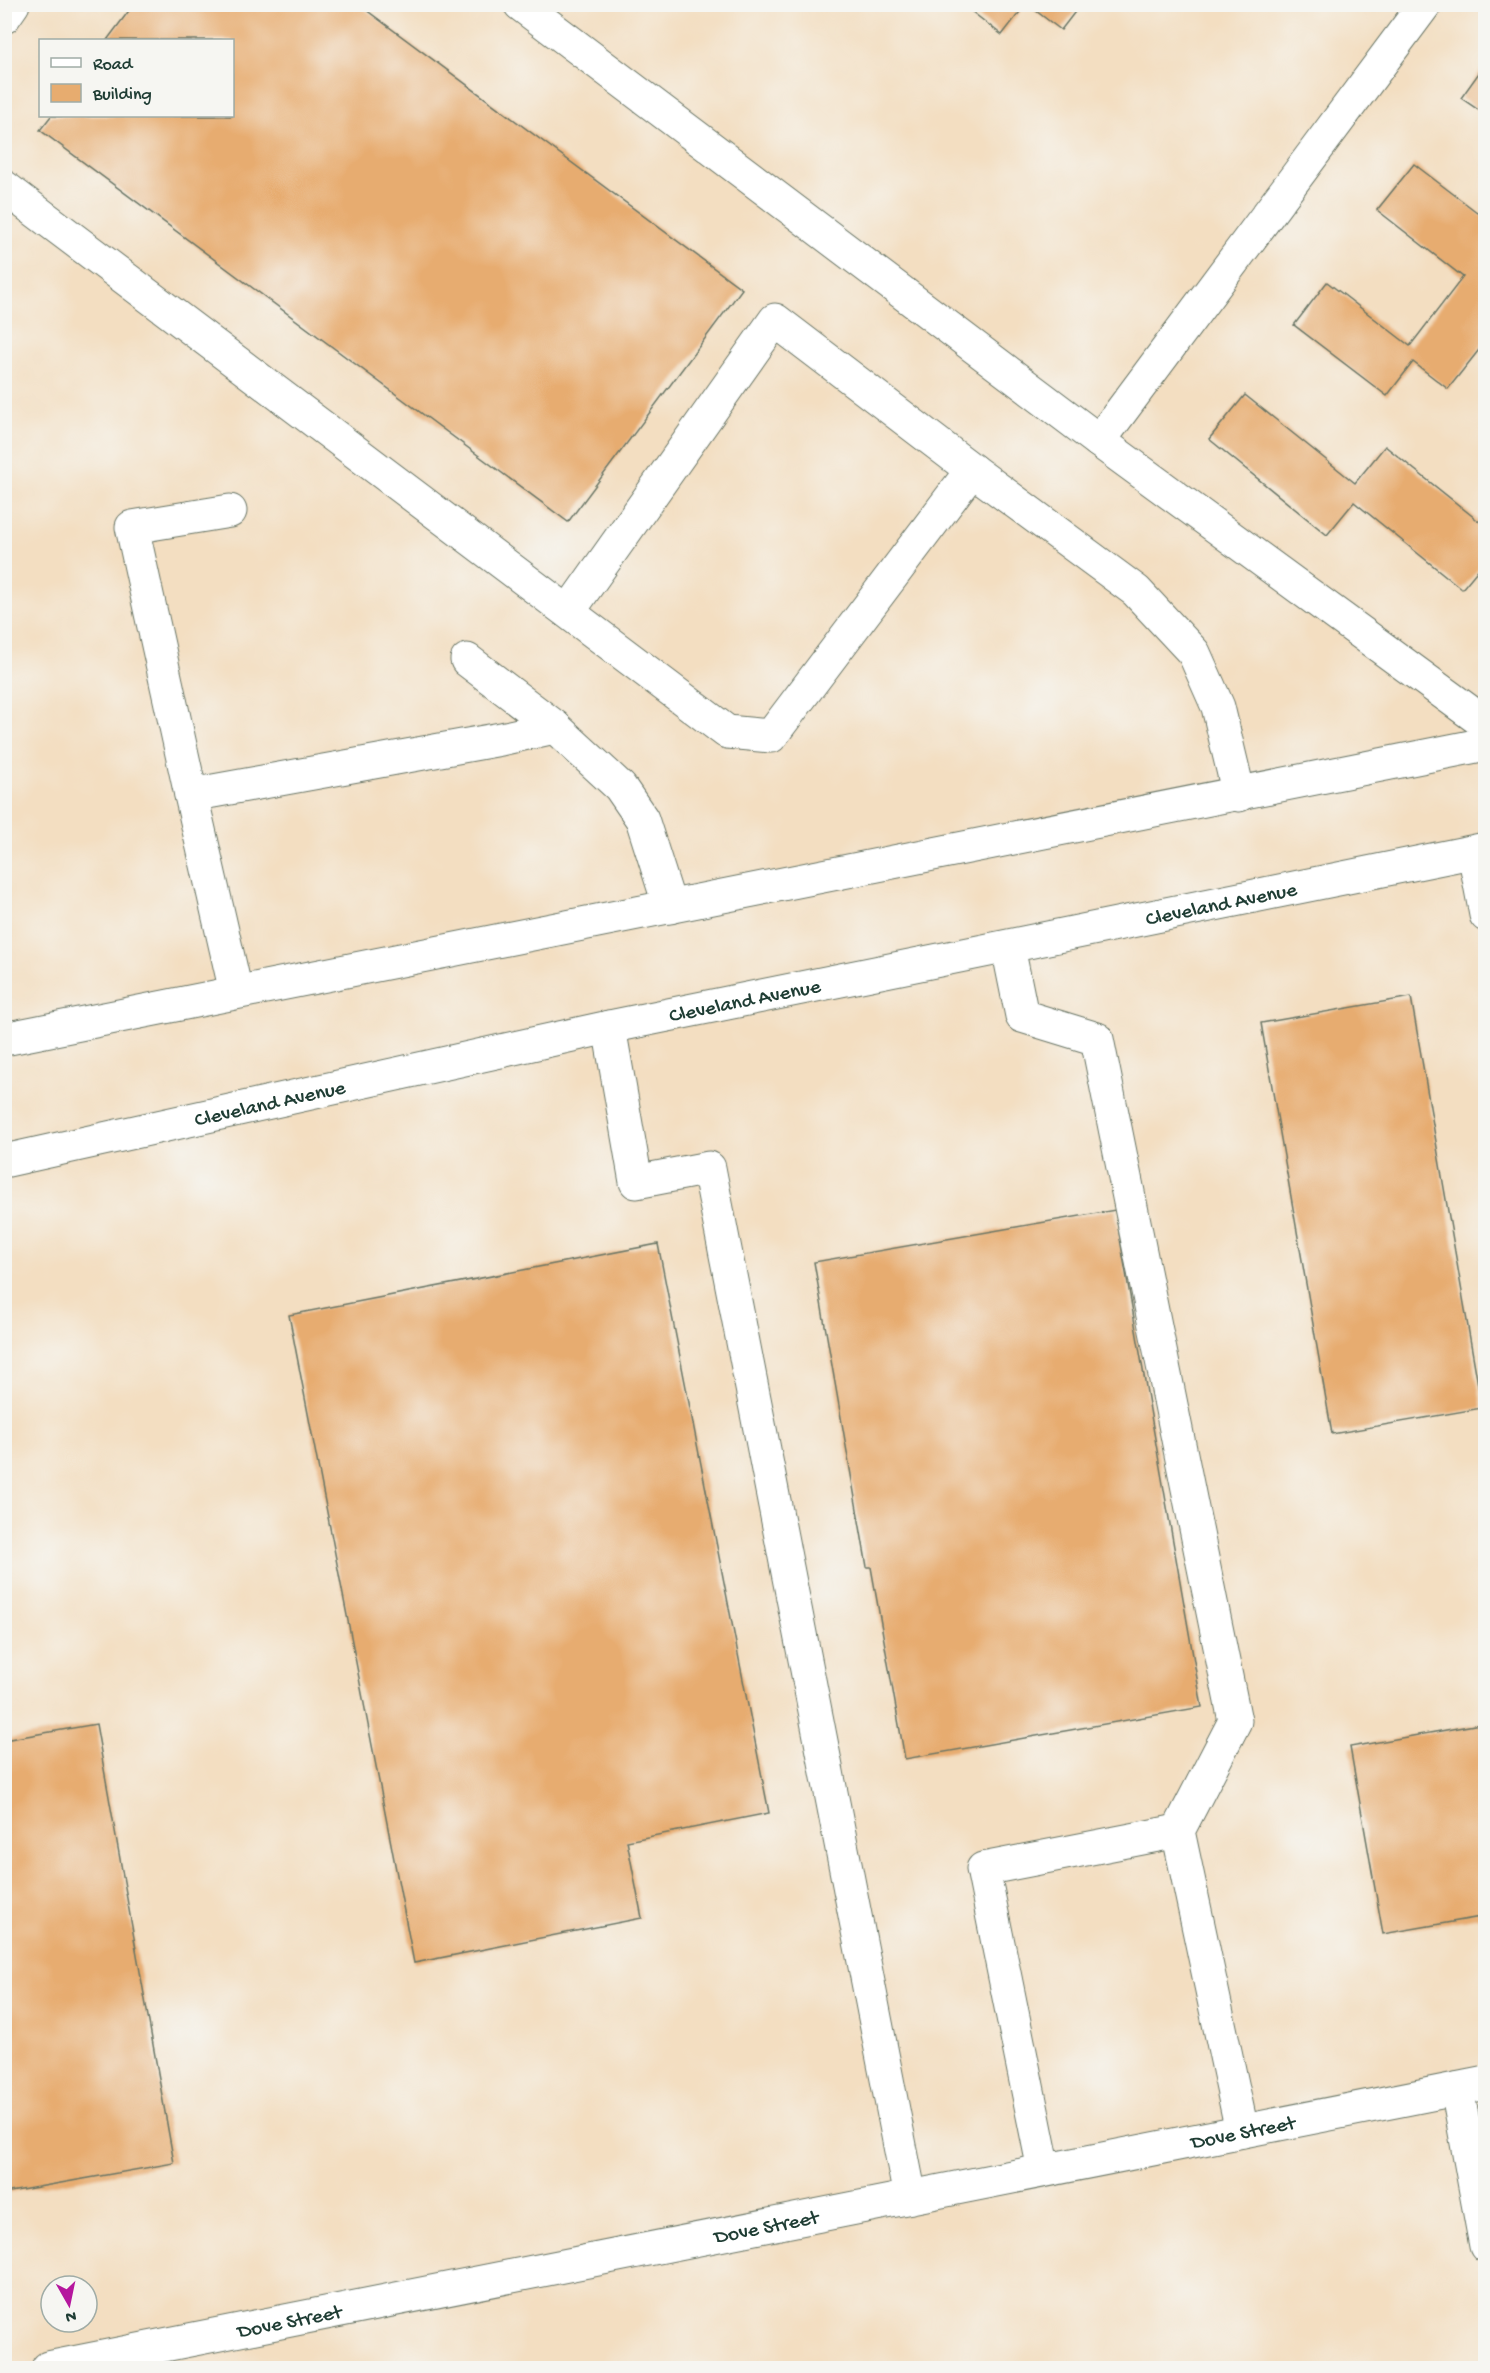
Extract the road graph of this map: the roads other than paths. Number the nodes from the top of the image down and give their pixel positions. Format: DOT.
graph roads {
  1 [pos="13,4"];
  2 [pos="519,4"];
  3 [pos="1425,4"];
  4 [pos="4,17"];
  5 [pos="4,187"];
  6 [pos="1099,441"];
  7 [pos="972,470"];
  8 [pos="230,511"];
  9 [pos="569,611"];
  10 [pos="467,660"];
  11 [pos="1485,724"];
  12 [pos="555,727"];
  13 [pos="1485,744"];
  14 [pos="191,795"];
  15 [pos="1239,795"];
  16 [pos="1480,850"];
  17 [pos="670,907"];
  18 [pos="1485,915"];
  19 [pos="1008,947"];
  20 [pos="236,992"];
  21 [pos="609,1027"];
  22 [pos="4,1039"];
  23 [pos="4,1161"];
  24 [pos="1179,1831"];
  25 [pos="1471,2086"];
  26 [pos="1242,2131"];
  27 [pos="1044,2170"];
  28 [pos="910,2197"];
  29 [pos="1485,2246"];
  30 [pos="48,2368"];
  1 -- 4 [label="street"];
  2 -- 6 [label="street"];
  3 -- 6 [label="street"];
  5 -- 9 [label="street"];
  6 -- 11 [label="street"];
  7 -- 9 [label="street"];
  7 -- 9 [label="street"];
  7 -- 15 [label="street"];
  8 -- 14 [label="street"];
  10 -- 12 [label="street"];
  12 -- 14 [label="street"];
  12 -- 17 [label="street"];
  13 -- 15 [label="street"];
  14 -- 20 [label="street"];
  15 -- 17 [label="street"];
  16 -- 18 [label="street"];
  16 -- 19 [label="street, Cleveland Avenue"];
  17 -- 20 [label="street"];
  19 -- 21 [label="street, Cleveland Avenue"];
  19 -- 24 [label="street"];
  20 -- 22 [label="street"];
  21 -- 23 [label="street, Cleveland Avenue"];
  21 -- 28 [label="street"];
  24 -- 26 [label="street"];
  24 -- 27 [label="street"];
  25 -- 26 [label="street, Dove Street"];
  25 -- 29 [label="street"];
  26 -- 27 [label="street, Dove Street"];
  27 -- 28 [label="street, Dove Street"];
  28 -- 30 [label="street, Dove Street"];
}
